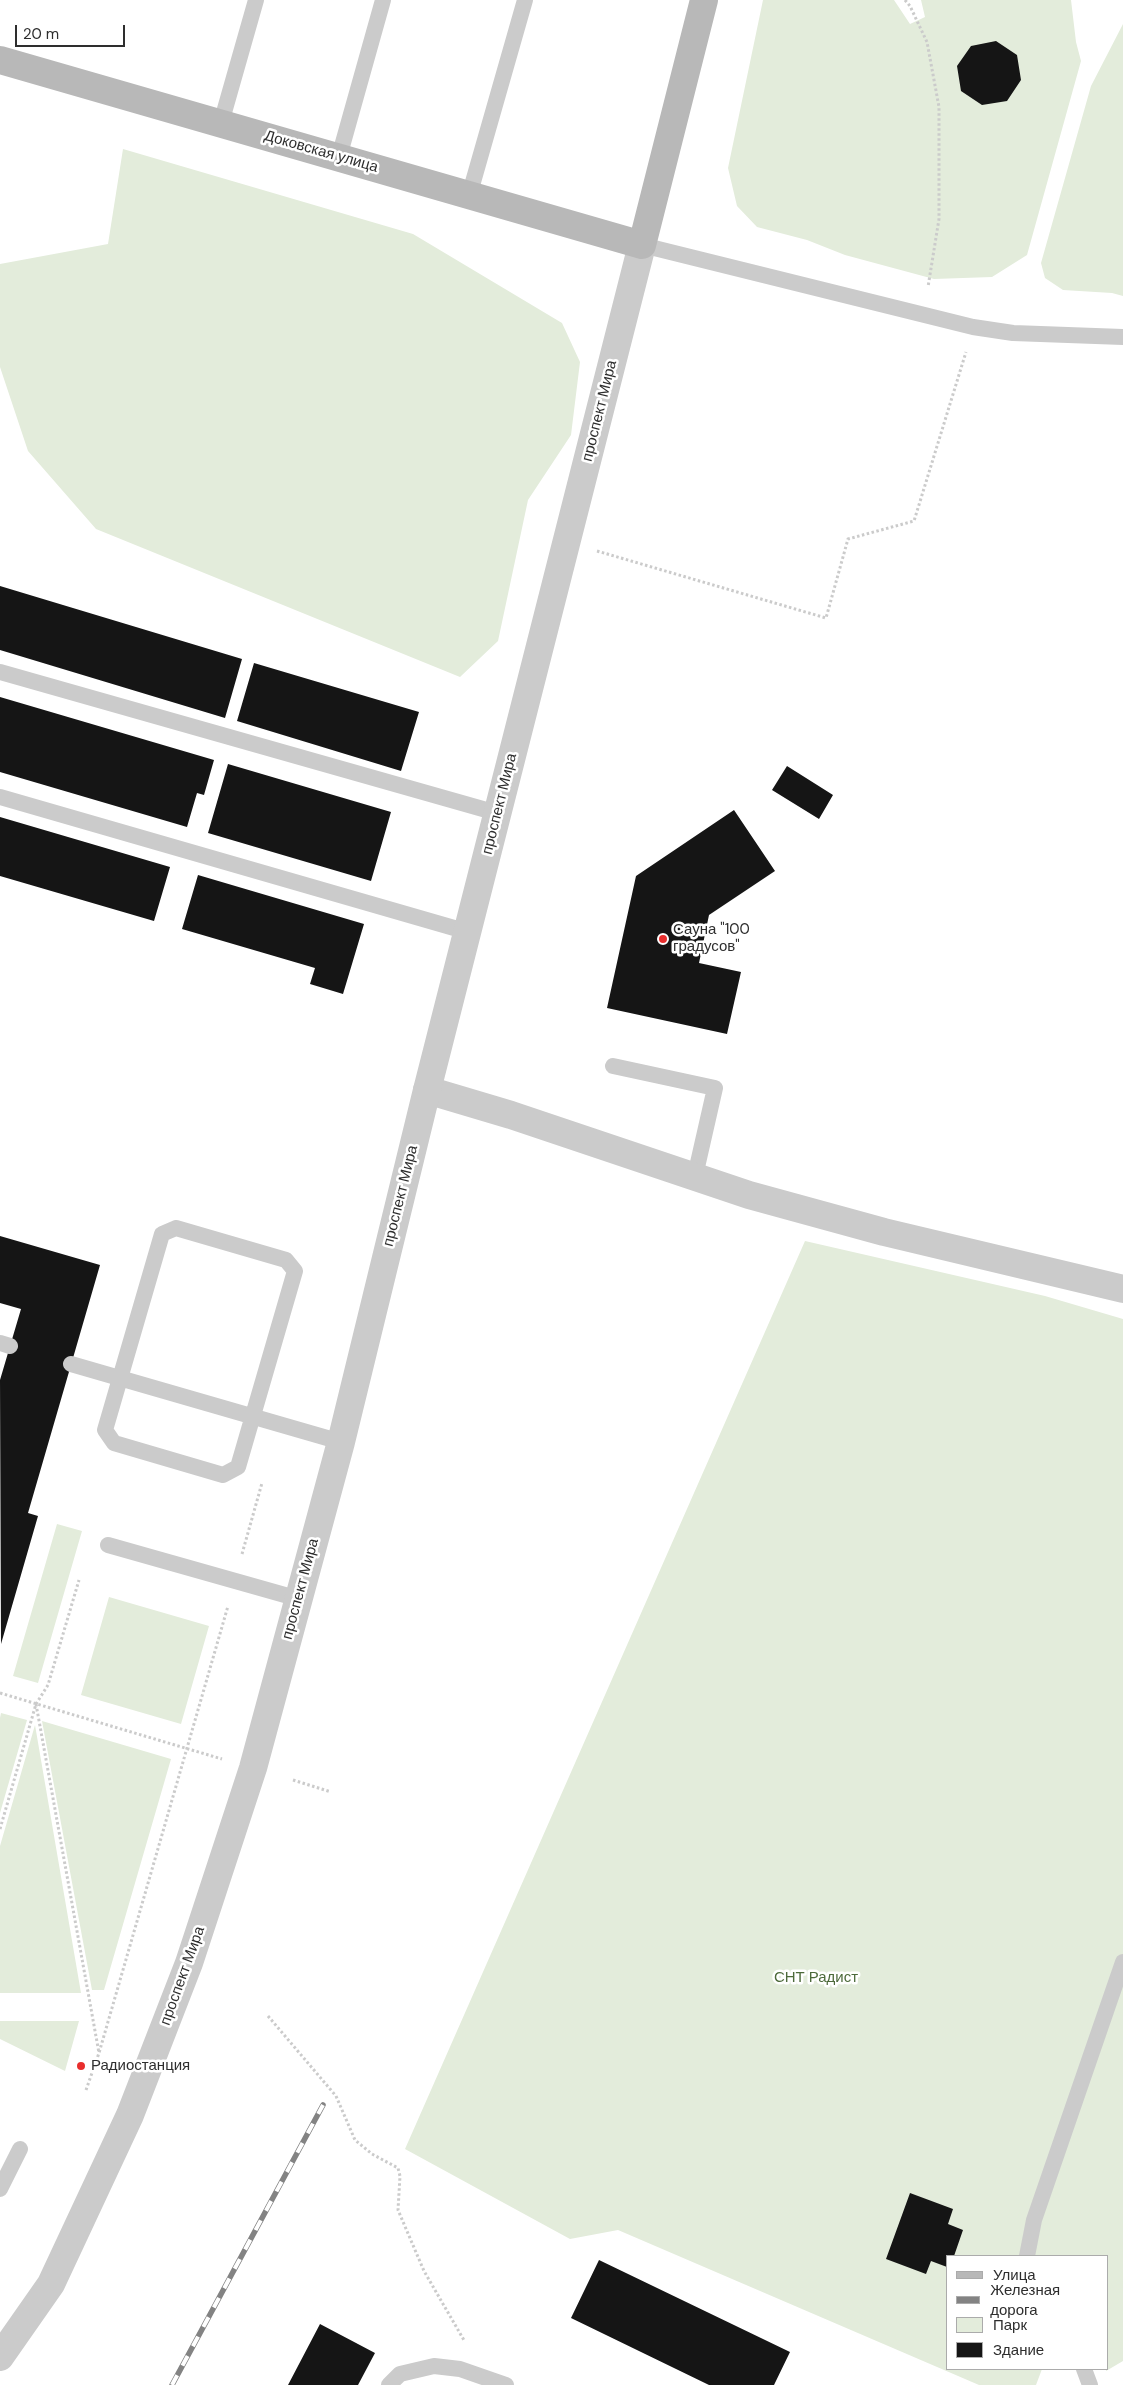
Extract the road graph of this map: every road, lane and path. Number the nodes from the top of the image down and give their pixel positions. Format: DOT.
graph roads {
  1 [pos="256,0"];
  2 [pos="383,0"];
  3 [pos="525,0"];
  4 [pos="704,0"];
  5 [pos="904,0"];
  6 [pos="0,60"];
  7 [pos="221,123"];
  8 [pos="339,157"];
  9 [pos="469,196"];
  10 [pos="642,245"];
  11 [pos="923,315"];
  12 [pos="973,327"];
  13 [pos="1123,337"];
  14 [pos="567,543"];
  15 [pos="0,672"];
  16 [pos="0,797"];
  17 [pos="498,812"];
  18 [pos="468,932"];
  19 [pos="612,1066"];
  20 [pos="428,1090"];
  21 [pos="695,1176"];
  22 [pos="1123,1289"];
  23 [pos="71,1364"];
  24 [pos="120,1378"];
  25 [pos="252,1416"];
  26 [pos="341,1442"];
  27 [pos="263,1479"];
  28 [pos="108,1545"];
  29 [pos="79,1580"];
  30 [pos="235,1581"];
  31 [pos="299,1599"];
  32 [pos="0,1693"];
  33 [pos="36,1704"];
  34 [pos="188,1748"];
  35 [pos="222,1759"];
  36 [pos="293,1780"];
  37 [pos="330,1792"];
  38 [pos="0,1828"];
  39 [pos="1123,1962"];
  40 [pos="268,2016"];
  41 [pos="99,2053"];
  42 [pos="86,2090"];
  43 [pos="20,2149"];
  44 [pos="0,2189"];
  45 [pos="1027,2255"];
  46 [pos="0,2357"];
  47 [pos="1084,2370"];
  48 [pos="488,2379"];
  49 [pos="389,2385"];
  50 [pos="506,2385"];
  51 [pos="1090,2385"];
  1 -- 7 [label="lane"];
  2 -- 8 [label="lane"];
  3 -- 9 [label="lane"];
  4 -- 10 [label="main road, проспект Мира"];
  5 -- 11 [label="path"];
  6 -- 7 [label="main road, Доковская улица"];
  7 -- 8 [label="main road, Доковская улица"];
  8 -- 9 [label="main road, Доковская улица"];
  9 -- 10 [label="main road, Доковская улица"];
  10 -- 11 [label="lane"];
  10 -- 14 [label="street, проспект Мира"];
  11 -- 12 [label="lane"];
  12 -- 13 [label="lane"];
  12 -- 14 [label="path"];
  14 -- 17 [label="street, проспект Мира"];
  15 -- 17 [label="lane"];
  16 -- 18 [label="lane"];
  17 -- 18 [label="street, проспект Мира"];
  18 -- 20 [label="street, проспект Мира"];
  19 -- 21 [label="lane"];
  20 -- 21 [label="street"];
  20 -- 26 [label="street, проспект Мира"];
  21 -- 22 [label="street"];
  23 -- 24 [label="lane"];
  24 -- 25 [label="lane"];
  24 -- 25 [label="lane"];
  24 -- 25 [label="lane"];
  25 -- 26 [label="lane"];
  26 -- 31 [label="street, проспект Мира"];
  27 -- 30 [label="path"];
  28 -- 30 [label="lane"];
  29 -- 33 [label="path"];
  30 -- 31 [label="lane"];
  30 -- 34 [label="path"];
  31 -- 46 [label="street, проспект Мира"];
  32 -- 33 [label="path"];
  33 -- 34 [label="path"];
  33 -- 38 [label="path"];
  33 -- 41 [label="path"];
  34 -- 35 [label="path"];
  34 -- 41 [label="path"];
  36 -- 37 [label="path"];
  39 -- 45 [label="lane"];
  40 -- 48 [label="path"];
  41 -- 42 [label="path"];
  43 -- 44 [label="lane"];
  47 -- 51 [label="lane"];
  48 -- 49 [label="lane"];
  48 -- 50 [label="lane"];
}
